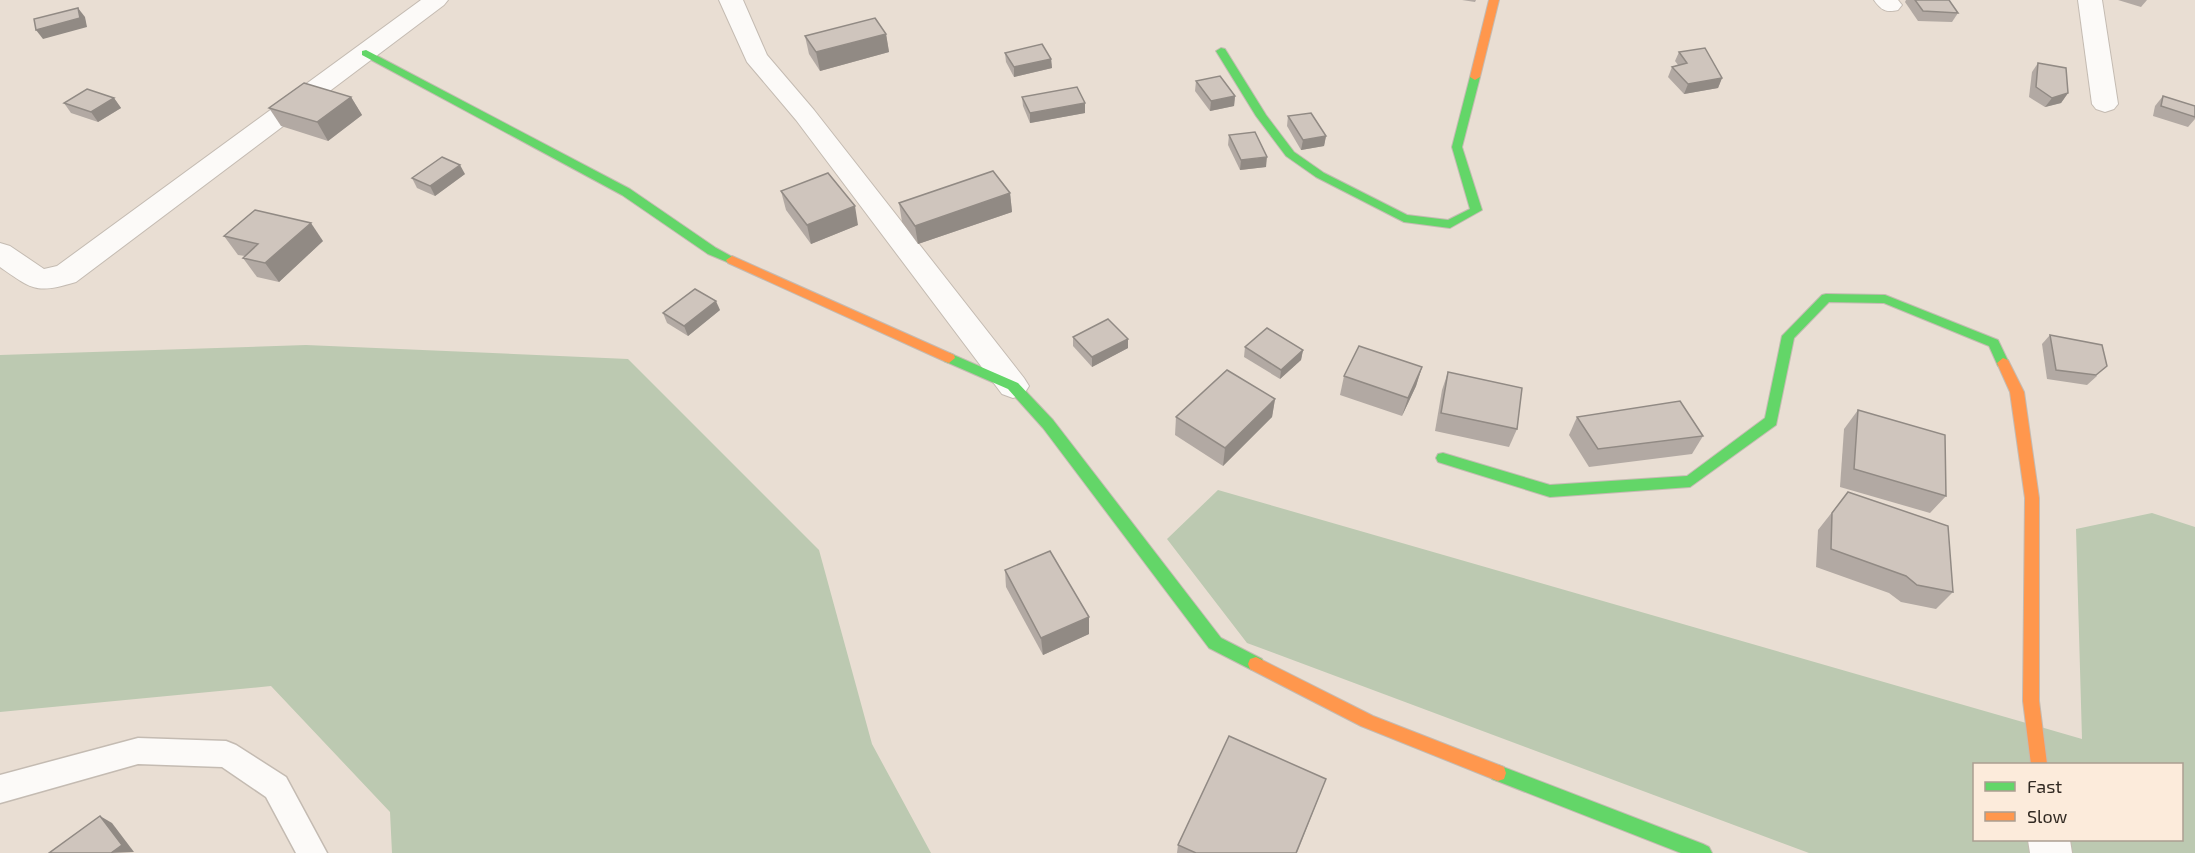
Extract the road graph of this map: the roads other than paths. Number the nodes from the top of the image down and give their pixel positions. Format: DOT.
graph roads {
  1 [pos="436,0"];
  2 [pos="731,0"];
  3 [pos="1494,0"];
  4 [pos="2090,0"];
  5 [pos="1221,51"];
  6 [pos="366,53"];
  7 [pos="2105,104"];
  8 [pos="0,253"];
  9 [pos="1013,386"];
  10 [pos="1443,458"];
  11 [pos="2039,763"];
  12 [pos="0,789"];
  13 [pos="312,853"];
  14 [pos="1703,853"];
  1 -- 6 [label="street"];
  2 -- 9 [label="street"];
  3 -- 5 [label="street"];
  4 -- 7 [label="street"];
  6 -- 8 [label="street"];
  6 -- 9 [label="street"];
  9 -- 14 [label="street"];
  10 -- 11 [label="street"];
  12 -- 13 [label="lane"];
}
